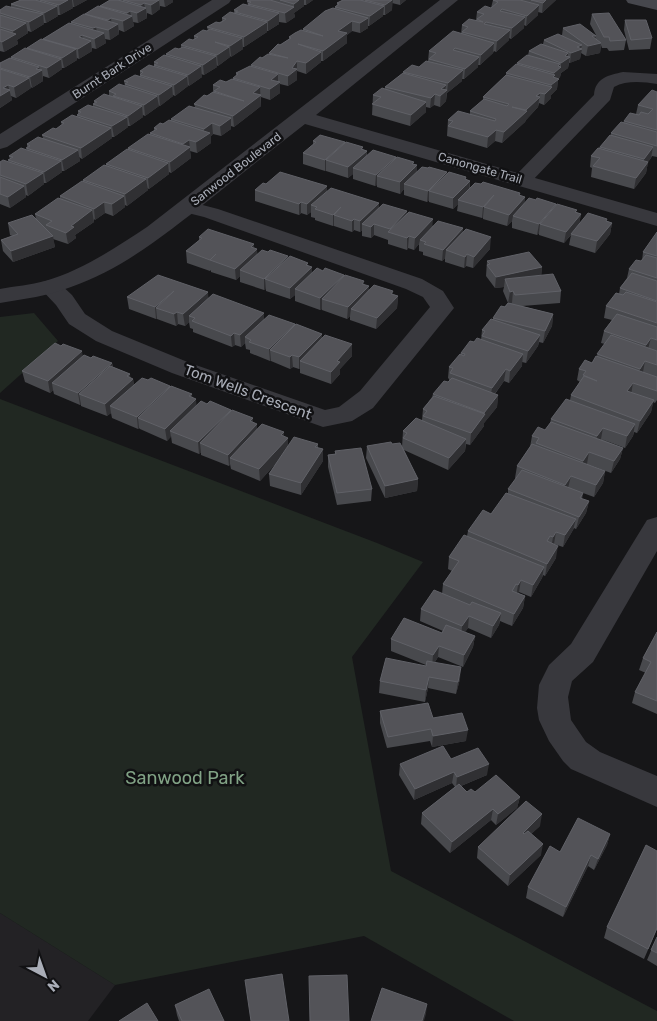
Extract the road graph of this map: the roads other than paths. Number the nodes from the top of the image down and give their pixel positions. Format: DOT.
graph roads {
  1 [pos="223,0"];
  2 [pos="450,0"];
  3 [pos="634,0"];
  4 [pos="657,5"];
  5 [pos="657,79"];
  6 [pos="302,117"];
  7 [pos="0,143"];
  8 [pos="522,180"];
  9 [pos="188,207"];
  10 [pos="657,220"];
  11 [pos="50,287"];
  12 [pos="0,296"];
  13 [pos="657,527"];
  14 [pos="657,792"];
  1 -- 7 [label="street, Burnt Bark Drive"];
  2 -- 6 [label="street, Sanwood Boulevard"];
  3 -- 4 [label="main road"];
  5 -- 8 [label="street"];
  6 -- 8 [label="street, Canongate Trail"];
  6 -- 9 [label="street, Sanwood Boulevard"];
  8 -- 10 [label="street, Canongate Trail"];
  9 -- 11 [label="street, Sanwood Boulevard"];
  9 -- 11 [label="street, Tom Wells Crescent"];
  11 -- 12 [label="street, Sanwood Boulevard"];
  13 -- 14 [label="street"];
}
